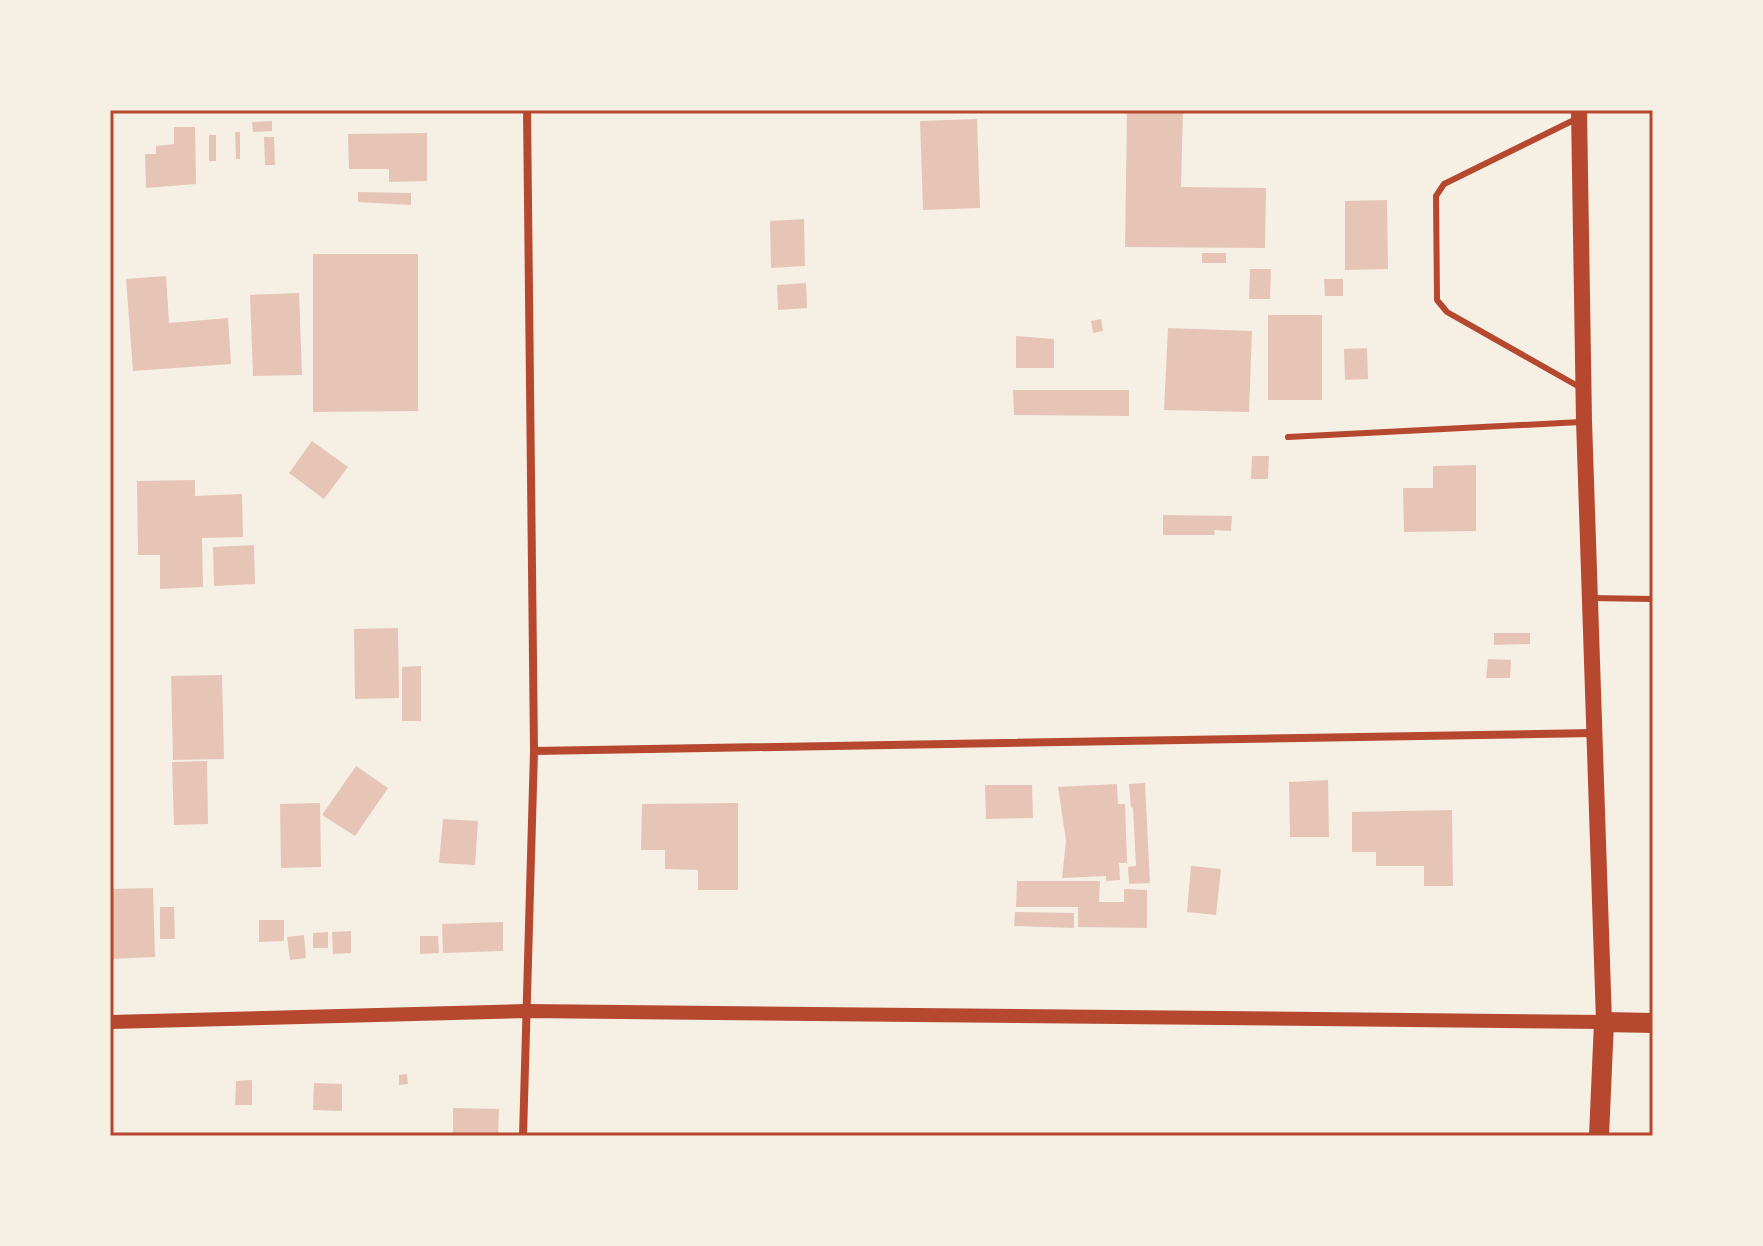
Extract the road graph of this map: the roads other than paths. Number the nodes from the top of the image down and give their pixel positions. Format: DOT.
graph roads {
  1 [pos="527,110"];
  2 [pos="1579,114"];
  3 [pos="1584,390"];
  4 [pos="1584,421"];
  5 [pos="1288,437"];
  6 [pos="1590,598"];
  7 [pos="1653,599"];
  8 [pos="1595,733"];
  9 [pos="534,751"];
  10 [pos="526,1011"];
  11 [pos="110,1022"];
  12 [pos="1604,1022"];
  13 [pos="1653,1023"];
  14 [pos="523,1136"];
  15 [pos="1599,1136"];
  1 -- 9 [label="street"];
  2 -- 3 [label="main road"];
  2 -- 3 [label="lane"];
  3 -- 4 [label="main road"];
  4 -- 5 [label="lane"];
  4 -- 6 [label="main road"];
  6 -- 7 [label="lane"];
  6 -- 8 [label="main road"];
  8 -- 9 [label="street"];
  8 -- 12 [label="main road"];
  9 -- 10 [label="street"];
  10 -- 11 [label="street"];
  10 -- 12 [label="street"];
  10 -- 14 [label="street"];
  12 -- 13 [label="main road"];
  12 -- 15 [label="main road"];
}
